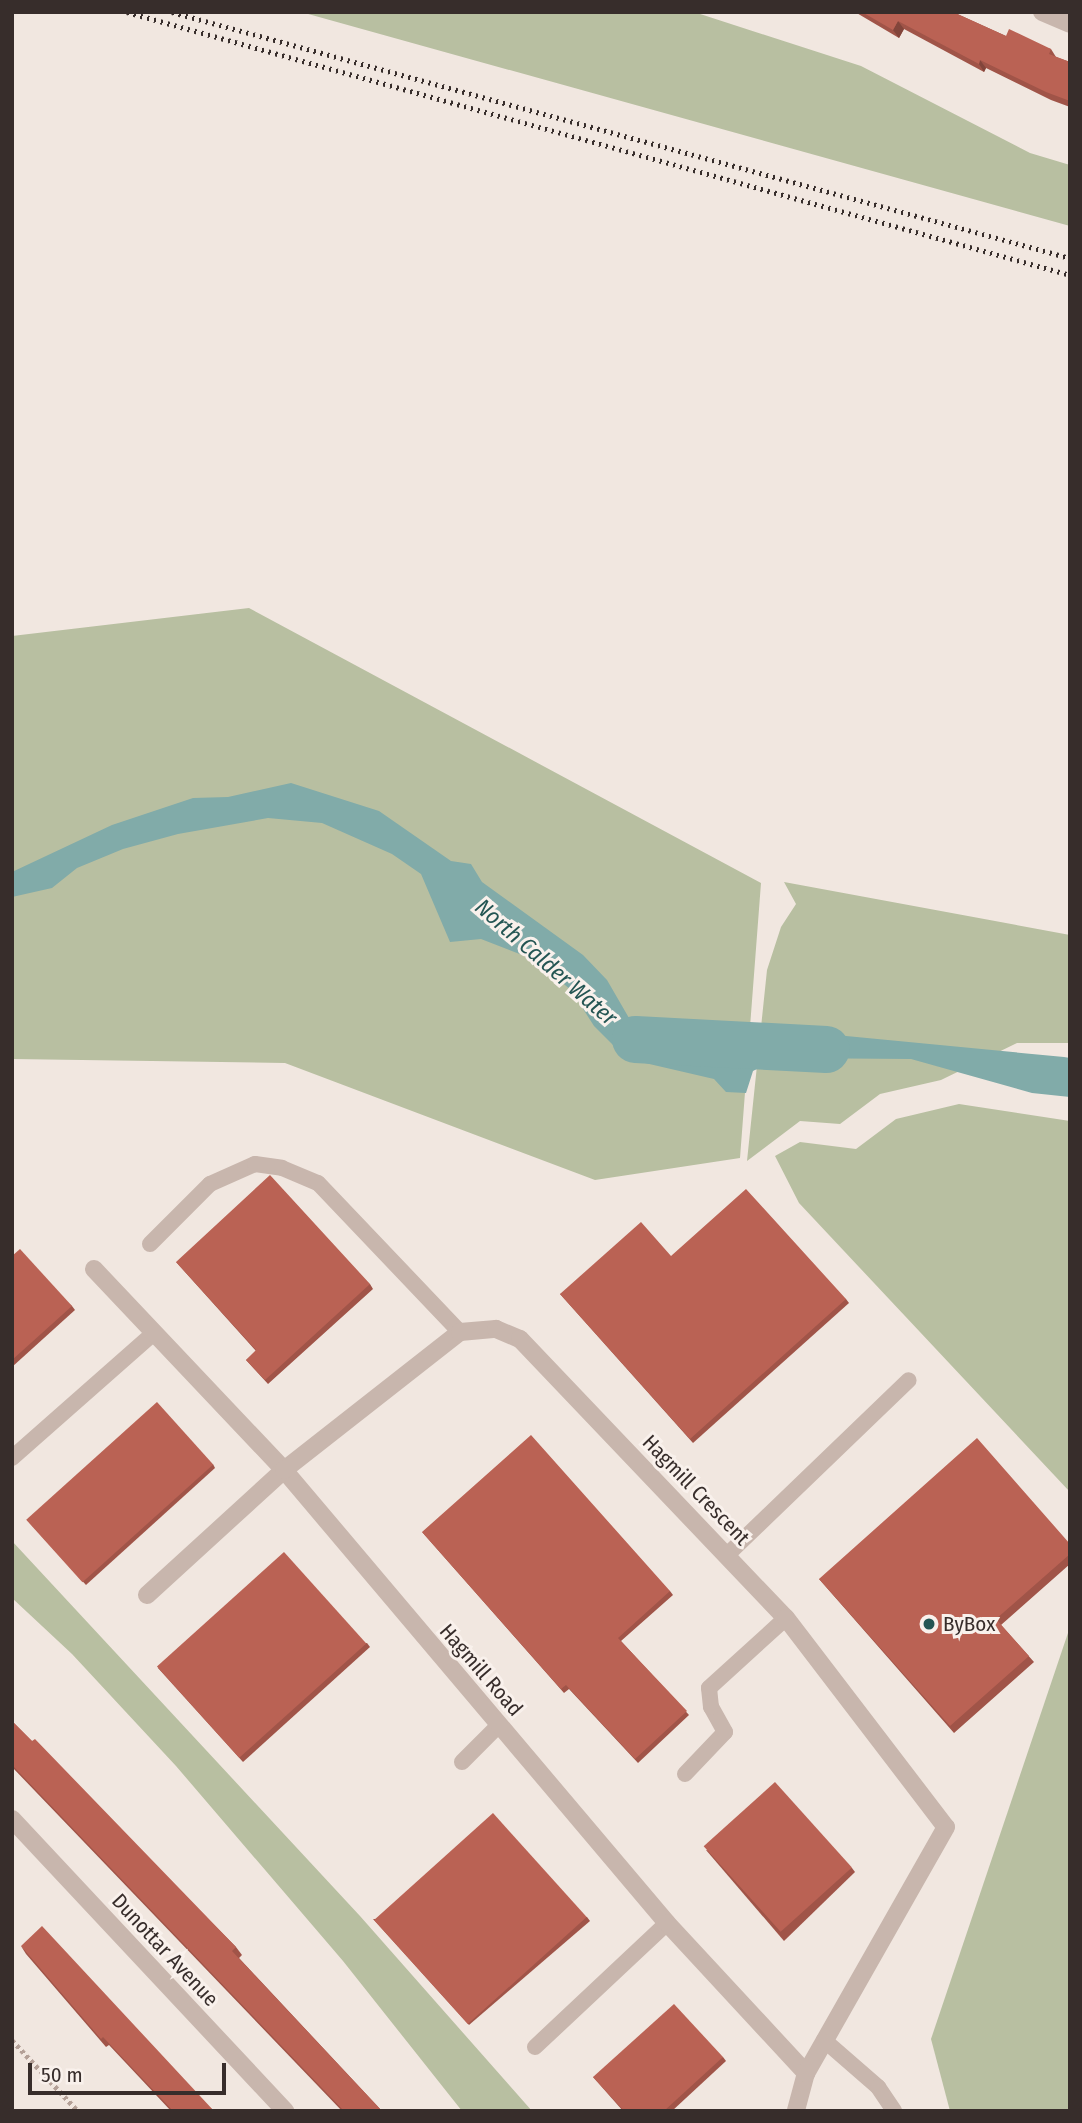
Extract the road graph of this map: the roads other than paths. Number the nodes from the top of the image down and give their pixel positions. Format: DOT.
graph roads {
  1 [pos="1042,12"];
  2 [pos="1070,24"];
  3 [pos="150,1244"];
  4 [pos="94,1269"];
  5 [pos="460,1332"];
  6 [pos="154,1333"];
  7 [pos="909,1380"];
  8 [pos="12,1458"];
  9 [pos="284,1470"];
  10 [pos="727,1555"];
  11 [pos="147,1595"];
  12 [pos="786,1618"];
  13 [pos="498,1726"];
  14 [pos="462,1762"];
  15 [pos="685,1774"];
  16 [pos="12,1819"];
  17 [pos="667,1923"];
  18 [pos="824,2040"];
  19 [pos="535,2047"];
  20 [pos="806,2073"];
  21 [pos="285,2111"];
  22 [pos="796,2111"];
  23 [pos="894,2111"];
  1 -- 2 [label="street"];
  3 -- 5 [label="lane"];
  4 -- 6 [label="street, Hagmill Road"];
  5 -- 9 [label="street"];
  5 -- 10 [label="street, Hagmill Crescent"];
  6 -- 8 [label="lane"];
  6 -- 9 [label="street, Hagmill Road"];
  7 -- 10 [label="lane"];
  9 -- 11 [label="street"];
  9 -- 13 [label="street, Hagmill Road"];
  10 -- 12 [label="street, Hagmill Crescent"];
  12 -- 15 [label="lane"];
  12 -- 18 [label="street, Hagmill Crescent"];
  13 -- 14 [label="lane"];
  13 -- 17 [label="street, Hagmill Road"];
  16 -- 21 [label="street, Dunottar Avenue"];
  17 -- 19 [label="lane"];
  17 -- 20 [label="street, Hagmill Road"];
  18 -- 20 [label="street, Hagmill Crescent"];
  18 -- 23 [label="lane"];
  20 -- 22 [label="street"];
}
